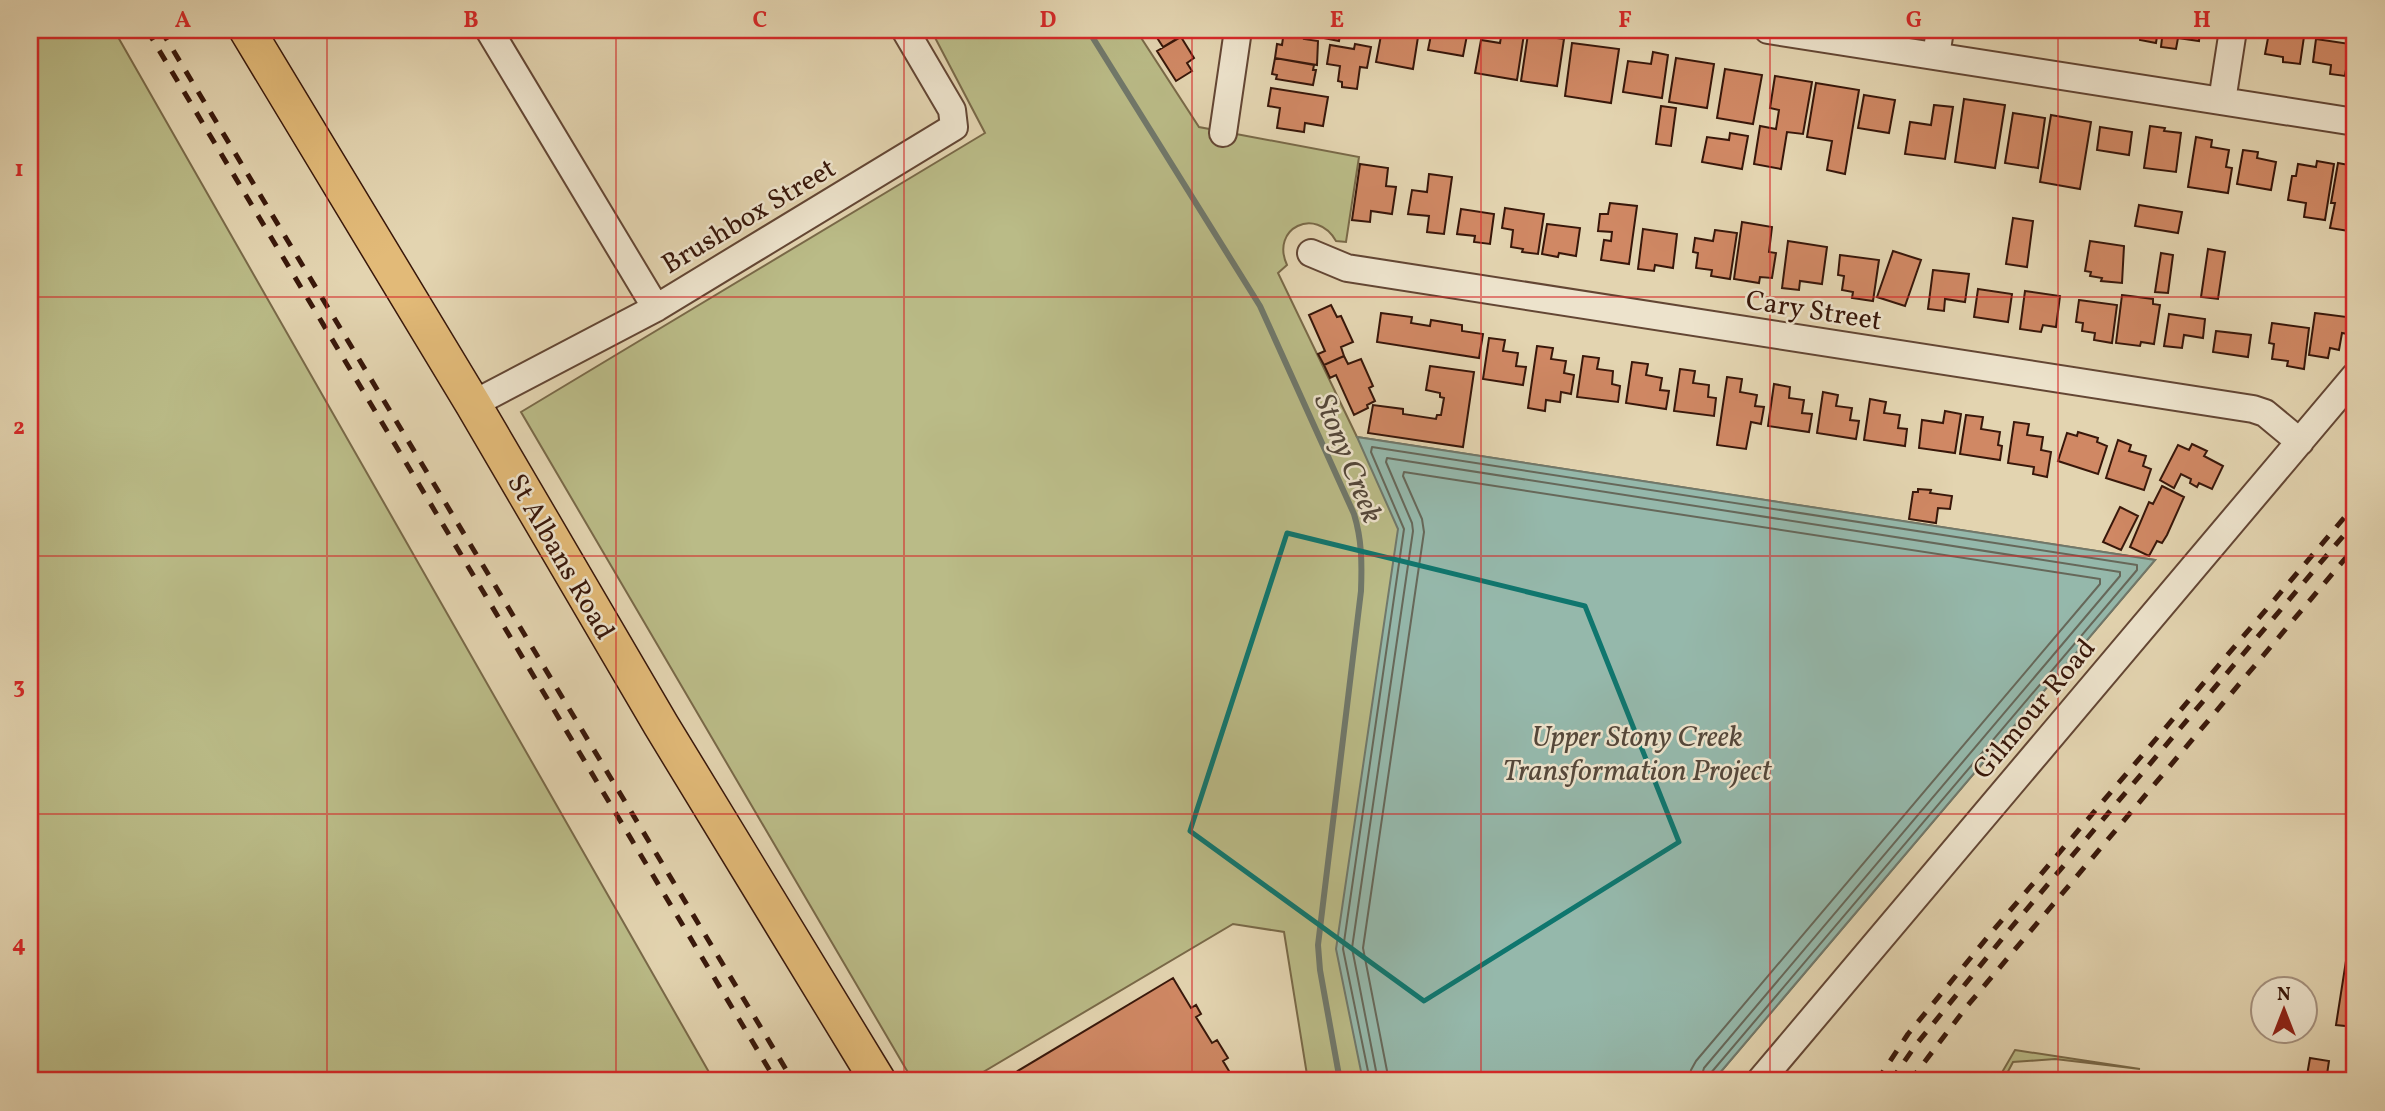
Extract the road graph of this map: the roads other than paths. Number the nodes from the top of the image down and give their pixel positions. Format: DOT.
graph roads {
  1 [pos="247,30"];
  2 [pos="489,30"];
  3 [pos="905,30"];
  4 [pos="1238,30"];
  5 [pos="1768,30"];
  6 [pos="1940,30"];
  7 [pos="2233,30"];
  8 [pos="1936,56"];
  9 [pos="2222,101"];
  10 [pos="2355,122"];
  11 [pos="1223,133"];
  12 [pos="1311,253"];
  13 [pos="656,308"];
  14 [pos="2355,376"];
  15 [pos="472,404"];
  16 [pos="2300,442"];
  17 [pos="878,1081"];
  18 [pos="1760,1081"];
  1 -- 15 [label="main road, St Albans Road"];
  2 -- 13 [label="street"];
  3 -- 13 [label="street, Brushbox Street"];
  4 -- 11 [label="street"];
  5 -- 8 [label="street"];
  6 -- 8 [label="street"];
  7 -- 9 [label="street"];
  8 -- 9 [label="street"];
  9 -- 10 [label="street"];
  12 -- 16 [label="street, Cary Street"];
  13 -- 15 [label="street, Brushbox Street"];
  14 -- 16 [label="street, Gilmour Road"];
  15 -- 17 [label="main road, St Albans Road"];
  16 -- 18 [label="street, Gilmour Road"];
}
